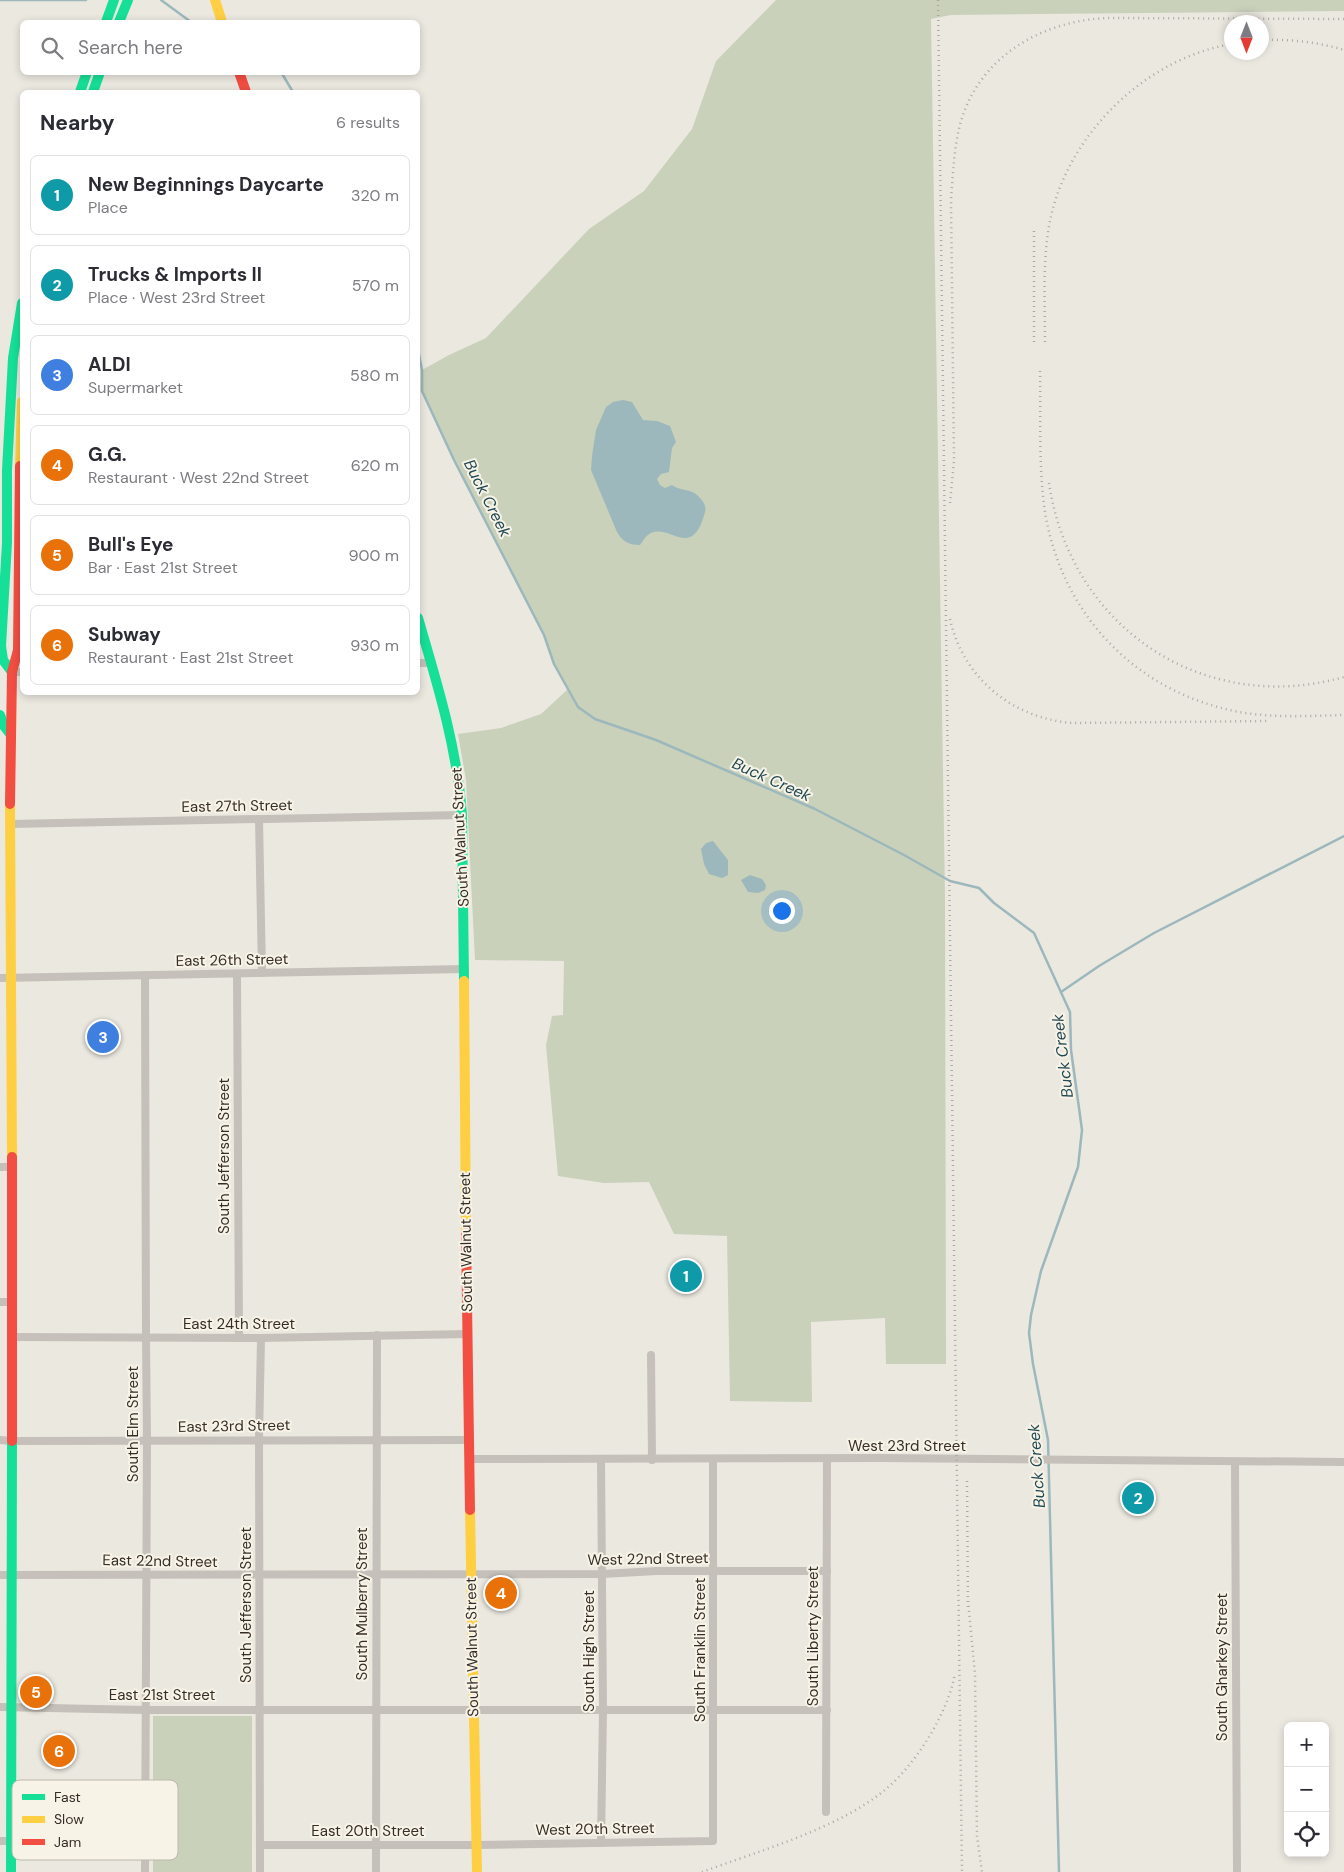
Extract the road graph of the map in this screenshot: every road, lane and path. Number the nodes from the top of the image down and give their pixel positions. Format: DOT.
graph roads {
  1 [pos="114,0"];
  2 [pos="128,0"];
  3 [pos="215,0"];
  4 [pos="107,20"];
  5 [pos="120,20"];
  6 [pos="221,20"];
  7 [pos="86,75"];
  8 [pos="99,75"];
  9 [pos="240,75"];
  10 [pos="81,90"];
  11 [pos="94,90"];
  12 [pos="245,90"];
  13 [pos="20,315"];
  14 [pos="20,449"];
  15 [pos="16,543"];
  16 [pos="420,625"];
  17 [pos="420,663"];
  18 [pos="431,663"];
  19 [pos="0,671"];
  20 [pos="12,672"];
  21 [pos="20,672"];
  22 [pos="0,715"];
  23 [pos="11,735"];
  24 [pos="462,815"];
  25 [pos="259,819"];
  26 [pos="11,824"];
  27 [pos="465,969"];
  28 [pos="262,973"];
  29 [pos="237,974"];
  30 [pos="146,976"];
  31 [pos="0,978"];
  32 [pos="12,978"];
  33 [pos="0,1167"];
  34 [pos="12,1167"];
  35 [pos="0,1302"];
  36 [pos="12,1302"];
  37 [pos="467,1334"];
  38 [pos="377,1335"];
  39 [pos="12,1337"];
  40 [pos="146,1338"];
  41 [pos="238,1338"];
  42 [pos="261,1338"];
  43 [pos="651,1355"];
  44 [pos="259,1439"];
  45 [pos="377,1439"];
  46 [pos="0,1440"];
  47 [pos="469,1440"];
  48 [pos="12,1441"];
  49 [pos="147,1441"];
  50 [pos="470,1459"];
  51 [pos="601,1459"];
  52 [pos="713,1459"];
  53 [pos="827,1459"];
  54 [pos="652,1460"];
  55 [pos="1235,1462"];
  56 [pos="1344,1462"];
  57 [pos="713,1571"];
  58 [pos="827,1571"];
  59 [pos="11,1574"];
  60 [pos="146,1574"];
  61 [pos="470,1574"];
  62 [pos="602,1574"];
  63 [pos="0,1575"];
  64 [pos="260,1575"];
  65 [pos="375,1575"];
  66 [pos="0,1707"];
  67 [pos="12,1707"];
  68 [pos="260,1709"];
  69 [pos="145,1710"];
  70 [pos="377,1710"];
  71 [pos="474,1710"];
  72 [pos="603,1710"];
  73 [pos="714,1710"];
  74 [pos="827,1710"];
  75 [pos="145,1780"];
  76 [pos="826,1812"];
  77 [pos="0,1841"];
  78 [pos="11,1841"];
  79 [pos="714,1841"];
  80 [pos="602,1843"];
  81 [pos="376,1844"];
  82 [pos="260,1845"];
  83 [pos="476,1845"];
  84 [pos="12,1872"];
  85 [pos="260,1872"];
  86 [pos="376,1872"];
  87 [pos="476,1872"];
  88 [pos="1237,1872"];
  1 -- 4 [label="main road"];
  2 -- 5 [label="main road"];
  3 -- 6 [label="main road"];
  7 -- 10 [label="main road"];
  8 -- 11 [label="main road"];
  9 -- 12 [label="main road"];
  13 -- 15 [label="main road"];
  14 -- 15 [label="main road"];
  15 -- 20 [label="main road"];
  15 -- 20 [label="main road"];
  16 -- 18 [label="main road, South Walnut Street"];
  17 -- 18 [label="street"];
  18 -- 24 [label="main road, South Walnut Street"];
  19 -- 20 [label="main road"];
  20 -- 21 [label="street"];
  20 -- 23 [label="main road"];
  22 -- 23 [label="main road"];
  23 -- 26 [label="main road"];
  24 -- 25 [label="street, East 27th Street"];
  24 -- 27 [label="main road, South Walnut Street"];
  25 -- 26 [label="street, East 27th Street"];
  25 -- 28 [label="street"];
  26 -- 32 [label="main road"];
  27 -- 28 [label="street, East 26th Street"];
  27 -- 37 [label="main road, South Walnut Street"];
  28 -- 29 [label="street, East 26th Street"];
  29 -- 30 [label="street, East 26th Street"];
  29 -- 41 [label="street, South Jefferson Street"];
  30 -- 32 [label="street, East 26th Street"];
  30 -- 40 [label="street, South Elm Street"];
  31 -- 32 [label="street, East 26th Street"];
  32 -- 34 [label="main road"];
  33 -- 34 [label="street"];
  34 -- 36 [label="main road"];
  35 -- 36 [label="street"];
  36 -- 39 [label="main road"];
  37 -- 38 [label="street, East 24th Street"];
  37 -- 47 [label="main road, South Walnut Street"];
  38 -- 42 [label="street, East 24th Street"];
  38 -- 45 [label="street, South Mulberry Street"];
  39 -- 40 [label="street, East 24th Street"];
  39 -- 48 [label="main road"];
  40 -- 41 [label="street, East 24th Street"];
  40 -- 49 [label="street, South Elm Street"];
  41 -- 42 [label="street, East 24th Street"];
  42 -- 44 [label="street, South Jefferson Street"];
  43 -- 54 [label="street"];
  44 -- 45 [label="street, East 23rd Street"];
  44 -- 49 [label="street, East 23rd Street"];
  44 -- 64 [label="street, South Jefferson Street"];
  45 -- 47 [label="street, East 23rd Street"];
  45 -- 65 [label="street, South Mulberry Street"];
  46 -- 48 [label="street, East 23rd Street"];
  47 -- 50 [label="main road, South Walnut Street"];
  48 -- 49 [label="street, East 23rd Street"];
  48 -- 59 [label="main road"];
  49 -- 60 [label="street, South Elm Street"];
  50 -- 51 [label="street, West 23rd Street"];
  50 -- 61 [label="main road, South Walnut Street"];
  51 -- 54 [label="street, West 23rd Street"];
  51 -- 62 [label="street, South High Street"];
  52 -- 53 [label="street, West 23rd Street"];
  52 -- 54 [label="street, West 23rd Street"];
  52 -- 57 [label="street, South Franklin Street"];
  53 -- 55 [label="street, West 23rd Street"];
  53 -- 58 [label="street, South Liberty Street"];
  55 -- 56 [label="street, West 23rd Street"];
  55 -- 88 [label="street, South Gharkey Street"];
  57 -- 58 [label="street, West 22nd Street"];
  57 -- 62 [label="street, West 22nd Street"];
  57 -- 73 [label="street, South Franklin Street"];
  58 -- 74 [label="street, South Liberty Street"];
  59 -- 60 [label="street, East 22nd Street"];
  59 -- 63 [label="street, East 22nd Street"];
  59 -- 67 [label="main road"];
  60 -- 64 [label="street, East 22nd Street"];
  60 -- 69 [label="street, South Elm Street"];
  61 -- 62 [label="street, West 22nd Street"];
  61 -- 65 [label="street, East 22nd Street"];
  61 -- 71 [label="main road, South Walnut Street"];
  62 -- 72 [label="street, South High Street"];
  64 -- 65 [label="street, East 22nd Street"];
  64 -- 68 [label="street, South Jefferson Street"];
  65 -- 70 [label="street, South Mulberry Street"];
  66 -- 67 [label="street, East 21st Street"];
  67 -- 69 [label="street, East 21st Street"];
  67 -- 78 [label="main road"];
  68 -- 69 [label="street, East 21st Street"];
  68 -- 70 [label="street, East 21st Street"];
  68 -- 82 [label="street, South Jefferson Street"];
  69 -- 75 [label="street, South Elm Street"];
  70 -- 71 [label="street, East 21st Street"];
  70 -- 81 [label="street, South Mulberry Street"];
  71 -- 72 [label="street, East 21st Street"];
  71 -- 83 [label="main road, South Walnut Street"];
  72 -- 73 [label="street, East 21st Street"];
  72 -- 80 [label="street, South High Street"];
  73 -- 74 [label="street, East 21st Street"];
  73 -- 79 [label="street, South Franklin Street"];
  74 -- 76 [label="street, South Liberty Street"];
  77 -- 78 [label="street"];
  78 -- 84 [label="main road"];
  79 -- 80 [label="street, West 20th Street"];
  80 -- 83 [label="street, West 20th Street"];
  81 -- 82 [label="street, East 20th Street"];
  81 -- 83 [label="street, East 20th Street"];
  81 -- 86 [label="street, South Mulberry Street"];
  82 -- 85 [label="street, South Jefferson Street"];
  83 -- 87 [label="main road, South Walnut Street"];
}
